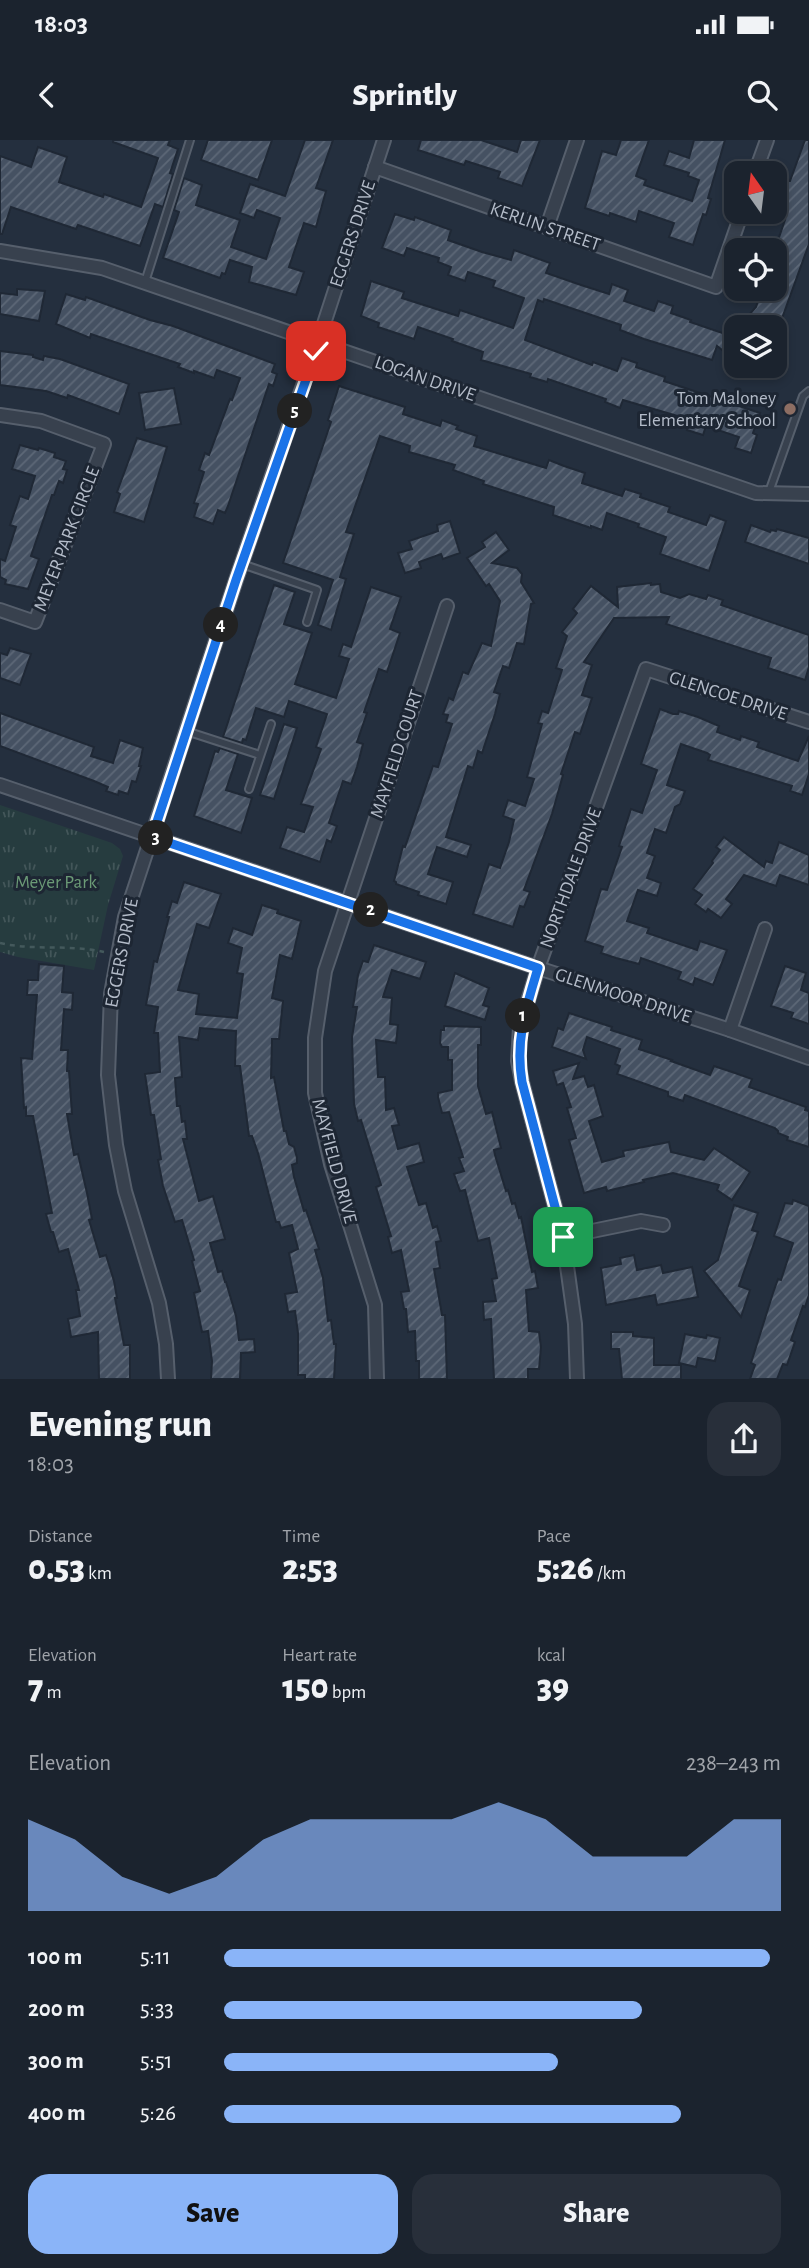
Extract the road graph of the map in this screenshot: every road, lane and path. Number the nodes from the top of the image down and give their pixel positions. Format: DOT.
graph roads {
  1 [pos="190,140"];
  2 [pos="384,140"];
  3 [pos="577,140"];
  4 [pos="766,140"];
  5 [pos="759,161"];
  6 [pos="374,167"];
  7 [pos="738,224"];
  8 [pos="547,227"];
  9 [pos="0,251"];
  10 [pos="145,282"];
  11 [pos="318,342"];
  12 [pos="809,391"];
  13 [pos="0,415"];
  14 [pos="769,494"];
  15 [pos="809,494"];
  16 [pos="242,564"];
  17 [pos="447,606"];
  18 [pos="0,610"];
  19 [pos="307,622"];
  20 [pos="646,669"];
  21 [pos="809,722"];
  22 [pos="271,724"];
  23 [pos="186,731"];
  24 [pos="261,755"];
  25 [pos="0,785"];
  26 [pos="249,789"];
  27 [pos="152,837"];
  28 [pos="348,902"];
  29 [pos="765,929"];
  30 [pos="0,943"];
  31 [pos="118,955"];
  32 [pos="538,968"];
  33 [pos="730,1030"];
  34 [pos="809,1058"];
  35 [pos="663,1225"];
  36 [pos="563,1237"];
  37 [pos="168,1379"];
  38 [pos="377,1379"];
  39 [pos="577,1379"];
  1 -- 10 [label="lane"];
  2 -- 6 [label="street, EGGERS DRIVE"];
  3 -- 8 [label="street"];
  4 -- 5 [label="street"];
  6 -- 8 [label="street, KERLIN STREET"];
  6 -- 11 [label="street, EGGERS DRIVE"];
  7 -- 8 [label="street, KERLIN STREET"];
  9 -- 10 [label="street, LOGAN DRIVE"];
  10 -- 11 [label="street, LOGAN DRIVE"];
  11 -- 14 [label="street, LOGAN DRIVE"];
  11 -- 16 [label="street, EGGERS DRIVE"];
  12 -- 14 [label="lane"];
  13 -- 18 [label="street, MEYER PARK CIRCLE"];
  14 -- 15 [label="street, LOGAN DRIVE"];
  16 -- 19 [label="lane"];
  16 -- 23 [label="street, EGGERS DRIVE"];
  17 -- 28 [label="street, MAYFIELD COURT"];
  20 -- 21 [label="street, GLENCOE DRIVE"];
  20 -- 32 [label="street, NORTHDALE DRIVE"];
  22 -- 24 [label="lane"];
  23 -- 24 [label="lane"];
  23 -- 27 [label="street, EGGERS DRIVE"];
  24 -- 26 [label="lane"];
  25 -- 27 [label="street, GLENMOOR DRIVE"];
  27 -- 28 [label="street, GLENMOOR DRIVE"];
  27 -- 31 [label="street, EGGERS DRIVE"];
  28 -- 32 [label="street, GLENMOOR DRIVE"];
  28 -- 38 [label="street, MAYFIELD DRIVE"];
  29 -- 33 [label="street"];
  30 -- 31 [label="path"];
  31 -- 37 [label="street, EGGERS DRIVE"];
  32 -- 33 [label="street, GLENMOOR DRIVE"];
  32 -- 36 [label="street, NORTHDALE DRIVE"];
  33 -- 34 [label="street, GLENMOOR DRIVE"];
  35 -- 36 [label="street"];
  36 -- 39 [label="street, NORTHDALE DRIVE"];
}
